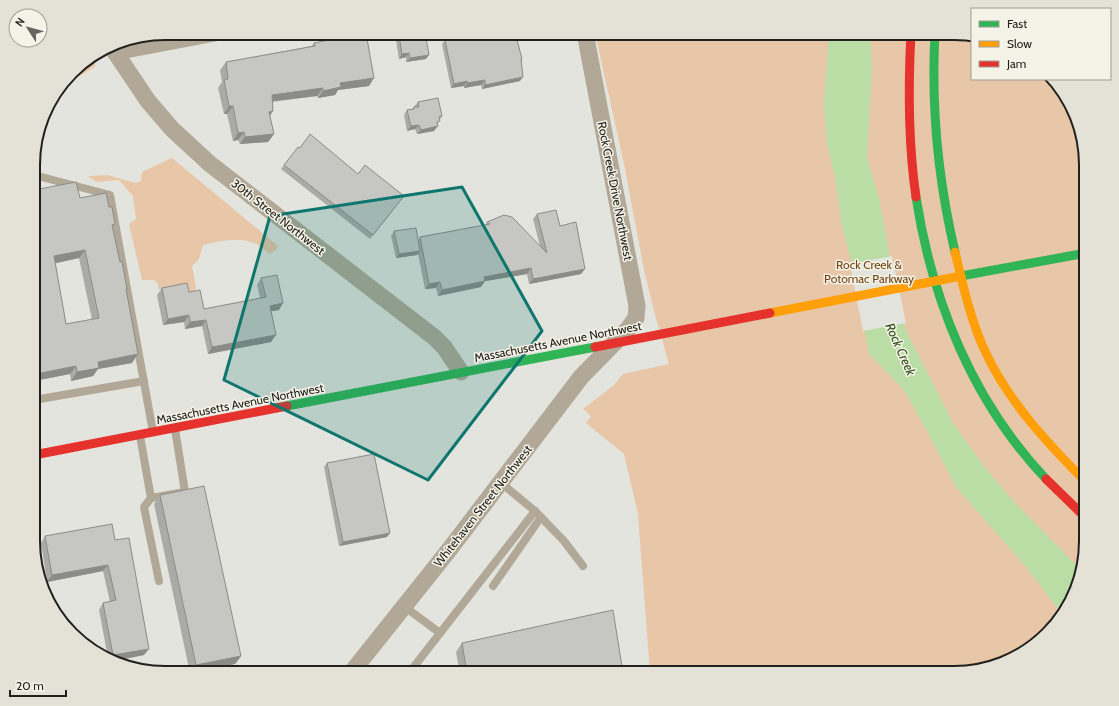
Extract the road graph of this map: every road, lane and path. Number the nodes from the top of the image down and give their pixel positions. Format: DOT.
graph roads {
  1 [pos="170,40"];
  2 [pos="586,40"];
  3 [pos="911,40"];
  4 [pos="935,40"];
  5 [pos="124,47"];
  6 [pos="115,51"];
  7 [pos="40,177"];
  8 [pos="1079,254"];
  9 [pos="616,342"];
  10 [pos="461,372"];
  11 [pos="144,381"];
  12 [pos="40,399"];
  13 [pos="175,428"];
  14 [pos="153,433"];
  15 [pos="140,435"];
  16 [pos="40,454"];
  17 [pos="1079,475"];
  18 [pos="501,483"];
  19 [pos="151,498"];
  20 [pos="534,511"];
  21 [pos="1079,511"];
  22 [pos="541,517"];
  23 [pos="583,566"];
  24 [pos="159,582"];
  25 [pos="493,586"];
  26 [pos="405,607"];
  27 [pos="440,633"];
  28 [pos="357,666"];
  29 [pos="414,666"];
  1 -- 5 [label="street"];
  2 -- 9 [label="street, Rock Creek Drive Northwest"];
  3 -- 21 [label="main road"];
  4 -- 17 [label="main road"];
  6 -- 10 [label="street, 30th Street Northwest"];
  7 -- 11 [label="lane"];
  8 -- 9 [label="main road, Massachusetts Avenue Northwest"];
  9 -- 10 [label="main road, Massachusetts Avenue Northwest"];
  9 -- 18 [label="street, Whitehaven Street Northwest"];
  10 -- 13 [label="main road, Massachusetts Avenue Northwest"];
  11 -- 12 [label="lane"];
  11 -- 14 [label="lane"];
  13 -- 14 [label="main road, Massachusetts Avenue Northwest"];
  13 -- 19 [label="lane"];
  14 -- 15 [label="main road, Massachusetts Avenue Northwest"];
  15 -- 16 [label="main road, Massachusetts Avenue Northwest"];
  15 -- 19 [label="lane"];
  18 -- 20 [label="lane"];
  18 -- 26 [label="street, Whitehaven Street Northwest"];
  19 -- 24 [label="lane"];
  20 -- 22 [label="lane"];
  20 -- 27 [label="lane"];
  22 -- 23 [label="lane"];
  22 -- 25 [label="lane"];
  26 -- 27 [label="lane"];
  26 -- 28 [label="street, Whitehaven Street Northwest"];
  27 -- 29 [label="lane"];
}
